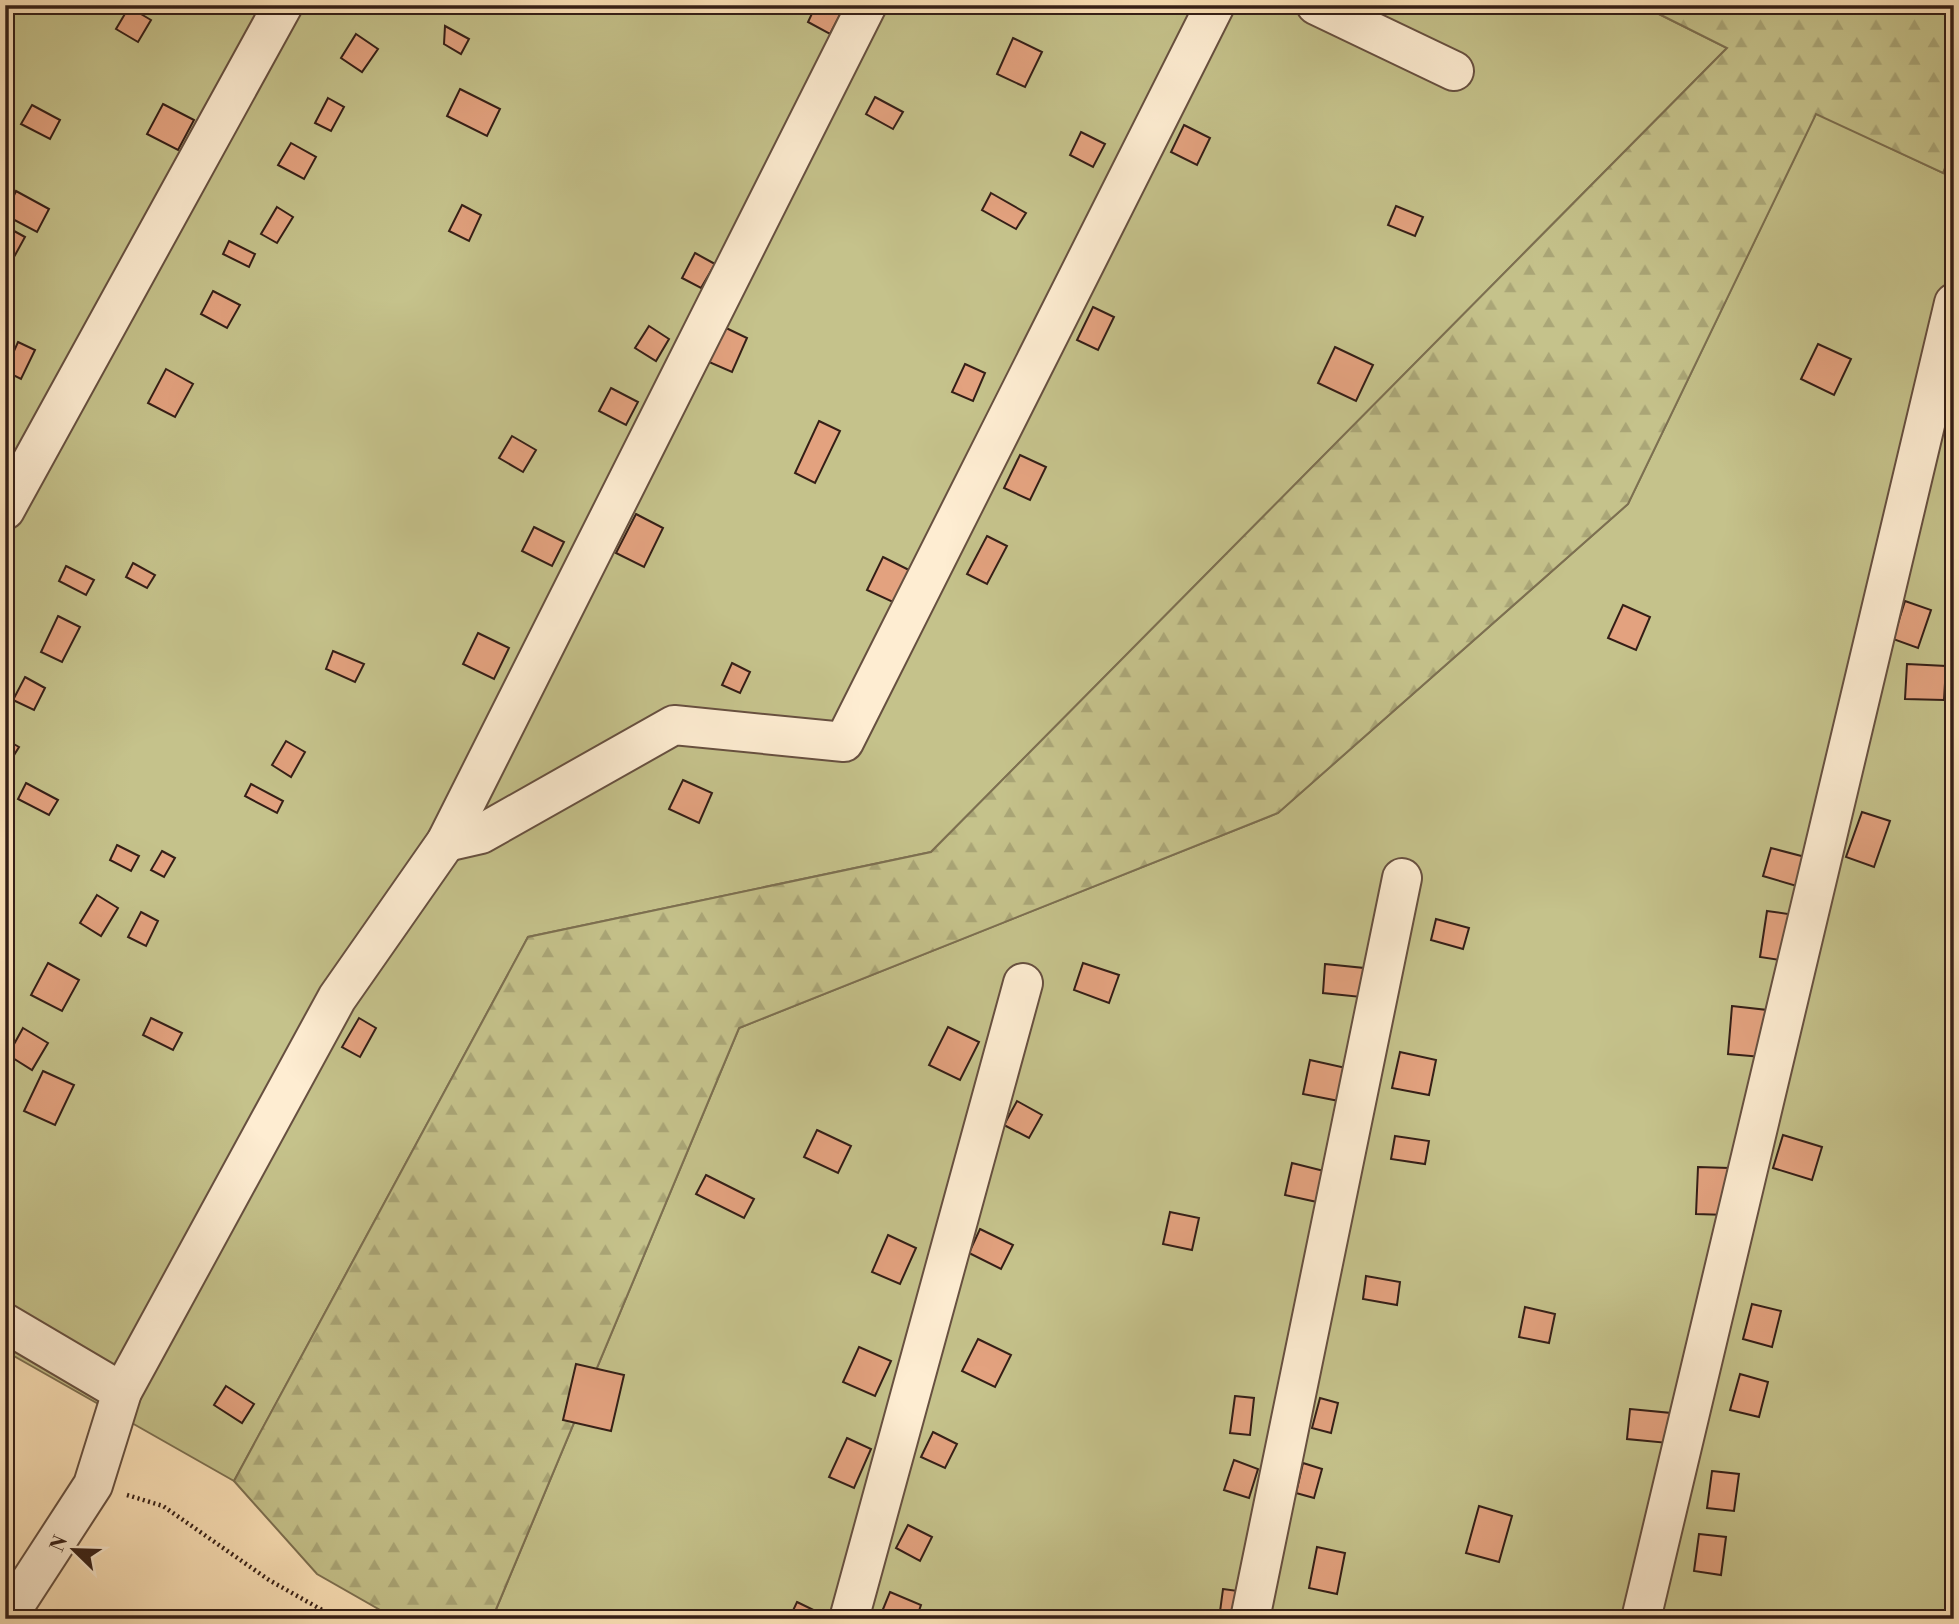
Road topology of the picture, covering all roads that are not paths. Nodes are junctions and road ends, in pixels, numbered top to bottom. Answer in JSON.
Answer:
{"nodes":[{"id":1,"x":283,"y":5,"type":"edge"},
{"id":2,"x":867,"y":5,"type":"edge"},
{"id":3,"x":1215,"y":5,"type":"edge"},
{"id":4,"x":1316,"y":5,"type":"edge"},
{"id":5,"x":1454,"y":71,"type":"dead end"},
{"id":6,"x":1954,"y":303,"type":"edge"},
{"id":7,"x":1946,"y":367,"type":"edge"},
{"id":8,"x":5,"y":510,"type":"edge"},
{"id":9,"x":446,"y":842,"type":"junction"},
{"id":10,"x":1402,"y":878,"type":"dead end"},
{"id":11,"x":1023,"y":983,"type":"dead end"},
{"id":12,"x":5,"y":1322,"type":"edge"},
{"id":13,"x":122,"y":1392,"type":"junction"},
{"id":14,"x":6,"y":1619,"type":"edge"},
{"id":15,"x":849,"y":1619,"type":"edge"},
{"id":16,"x":1250,"y":1619,"type":"edge"},
{"id":17,"x":1641,"y":1619,"type":"edge"}],
"edges":[{"from":1,"to":8,"type":"street"},
{"from":2,"to":9,"type":"street"},
{"from":3,"to":9,"type":"street"},
{"from":4,"to":5,"type":"street"},
{"from":6,"to":7,"type":"street"},
{"from":7,"to":17,"type":"street"},
{"from":9,"to":13,"type":"street"},
{"from":10,"to":16,"type":"street"},
{"from":11,"to":15,"type":"street"},
{"from":12,"to":13,"type":"street"},
{"from":13,"to":14,"type":"street"}]}
